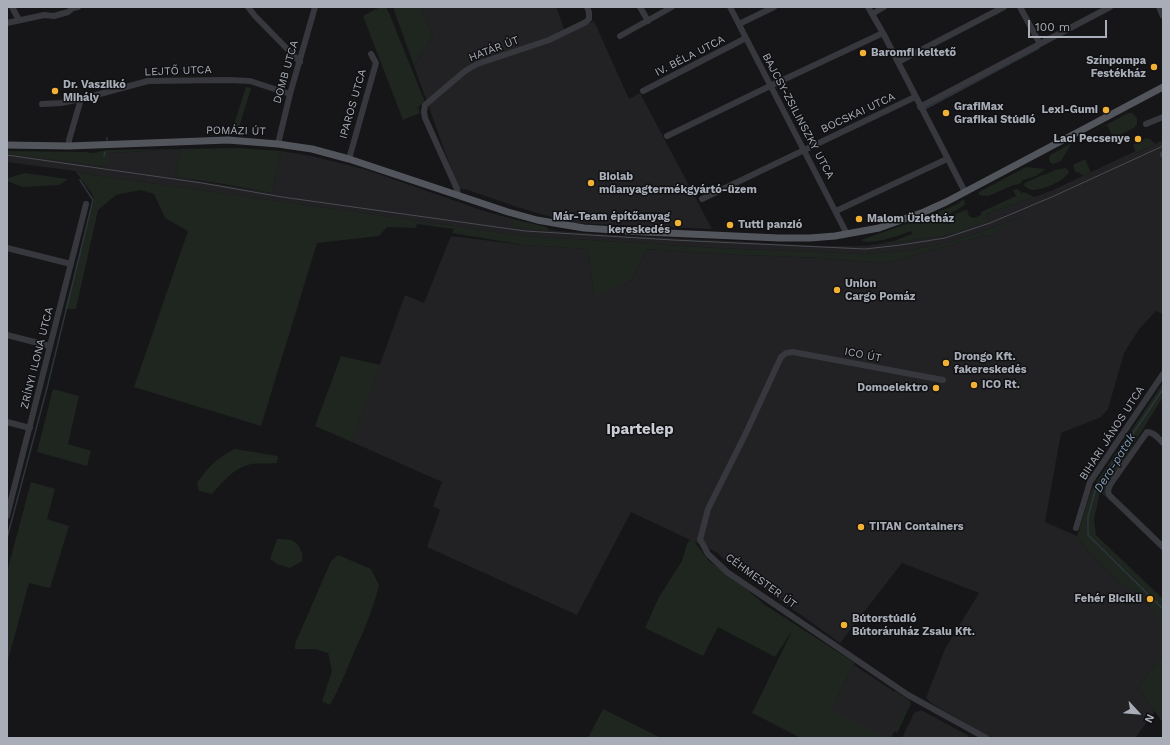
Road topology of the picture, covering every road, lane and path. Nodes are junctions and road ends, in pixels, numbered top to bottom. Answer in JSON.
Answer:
{"nodes":[{"id":1,"x":12,"y":7,"type":"edge"},
{"id":2,"x":248,"y":7,"type":"edge"},
{"id":3,"x":315,"y":7,"type":"edge"},
{"id":4,"x":587,"y":7,"type":"edge"},
{"id":5,"x":640,"y":7,"type":"edge"},
{"id":6,"x":672,"y":7,"type":"edge"},
{"id":7,"x":730,"y":7,"type":"edge"},
{"id":8,"x":774,"y":7,"type":"edge"},
{"id":9,"x":868,"y":7,"type":"edge"},
{"id":10,"x":884,"y":7,"type":"edge"},
{"id":11,"x":1004,"y":7,"type":"edge"},
{"id":12,"x":1020,"y":7,"type":"edge"},
{"id":13,"x":1110,"y":7,"type":"edge"},
{"id":14,"x":1159,"y":7,"type":"edge"},
{"id":15,"x":74,"y":8,"type":"edge"},
{"id":16,"x":872,"y":14,"type":"junction"},
{"id":17,"x":1163,"y":16,"type":"edge"},
{"id":18,"x":19,"y":20,"type":"junction"},
{"id":19,"x":648,"y":21,"type":"junction"},
{"id":20,"x":7,"y":23,"type":"edge"},
{"id":21,"x":739,"y":24,"type":"junction"},
{"id":22,"x":883,"y":33,"type":"junction"},
{"id":23,"x":620,"y":36,"type":"dead end"},
{"id":24,"x":746,"y":38,"type":"junction"},
{"id":25,"x":1040,"y":44,"type":"junction"},
{"id":26,"x":371,"y":54,"type":"dead end"},
{"id":27,"x":300,"y":62,"type":"junction"},
{"id":28,"x":898,"y":62,"type":"junction"},
{"id":29,"x":770,"y":86,"type":"junction"},
{"id":30,"x":1163,"y":87,"type":"edge"},
{"id":31,"x":643,"y":91,"type":"dead end"},
{"id":32,"x":290,"y":94,"type":"junction"},
{"id":33,"x":915,"y":97,"type":"junction"},
{"id":34,"x":81,"y":99,"type":"junction"},
{"id":35,"x":42,"y":104,"type":"dead end"},
{"id":36,"x":920,"y":107,"type":"junction"},
{"id":37,"x":1163,"y":117,"type":"edge"},
{"id":38,"x":1146,"y":124,"type":"dead end"},
{"id":39,"x":667,"y":136,"type":"dead end"},
{"id":40,"x":278,"y":144,"type":"junction"},
{"id":41,"x":7,"y":145,"type":"edge"},
{"id":42,"x":69,"y":146,"type":"junction"},
{"id":43,"x":804,"y":150,"type":"junction"},
{"id":44,"x":349,"y":159,"type":"junction"},
{"id":45,"x":947,"y":159,"type":"junction"},
{"id":46,"x":965,"y":192,"type":"junction"},
{"id":47,"x":458,"y":195,"type":"junction"},
{"id":48,"x":702,"y":199,"type":"dead end"},
{"id":49,"x":86,"y":204,"type":"dead end"},
{"id":50,"x":836,"y":211,"type":"junction"},
{"id":51,"x":848,"y":234,"type":"junction"},
{"id":52,"x":7,"y":248,"type":"edge"},
{"id":53,"x":71,"y":264,"type":"junction"},
{"id":54,"x":7,"y":335,"type":"edge"},
{"id":55,"x":50,"y":346,"type":"junction"},
{"id":56,"x":781,"y":357,"type":"joint"},
{"id":57,"x":1163,"y":374,"type":"edge"},
{"id":58,"x":943,"y":380,"type":"dead end"},
{"id":59,"x":7,"y":422,"type":"edge"},
{"id":60,"x":30,"y":428,"type":"junction"},
{"id":61,"x":1163,"y":443,"type":"edge"},
{"id":62,"x":8,"y":509,"type":"edge"},
{"id":63,"x":7,"y":516,"type":"edge"},
{"id":64,"x":1076,"y":528,"type":"dead end"},
{"id":65,"x":1163,"y":547,"type":"edge"},
{"id":66,"x":986,"y":738,"type":"edge"}],
"edges":[{"from":1,"to":18,"type":"street"},
{"from":2,"to":27,"type":"street"},
{"from":3,"to":27,"type":"street","name":"DOMB UTCA"},
{"from":4,"to":47,"type":"street","name":"HATÁR ÚT"},
{"from":5,"to":19,"type":"street"},
{"from":6,"to":19,"type":"street"},
{"from":7,"to":21,"type":"street","name":"BAJCSY-ZSILINSZKY UTCA"},
{"from":8,"to":21,"type":"street"},
{"from":9,"to":16,"type":"street"},
{"from":10,"to":16,"type":"street"},
{"from":11,"to":28,"type":"street"},
{"from":12,"to":25,"type":"street"},
{"from":13,"to":25,"type":"street"},
{"from":14,"to":17,"type":"street"},
{"from":15,"to":18,"type":"street"},
{"from":16,"to":22,"type":"street"},
{"from":18,"to":20,"type":"street"},
{"from":19,"to":23,"type":"street"},
{"from":21,"to":24,"type":"street","name":"BAJCSY-ZSILINSZKY UTCA"},
{"from":22,"to":28,"type":"street"},
{"from":22,"to":29,"type":"street"},
{"from":24,"to":29,"type":"street","name":"BAJCSY-ZSILINSZKY UTCA"},
{"from":24,"to":31,"type":"street","name":"IV. BÉLA UTCA"},
{"from":25,"to":36,"type":"street"},
{"from":26,"to":44,"type":"street","name":"IPAROS UTCA"},
{"from":27,"to":32,"type":"street","name":"DOMB UTCA"},
{"from":28,"to":33,"type":"street"},
{"from":29,"to":39,"type":"street"},
{"from":29,"to":43,"type":"street","name":"BAJCSY-ZSILINSZKY UTCA"},
{"from":30,"to":46,"type":"main road","name":"POMÁZI ÚT"},
{"from":32,"to":34,"type":"street","name":"LEJTŐ UTCA"},
{"from":32,"to":40,"type":"street","name":"DOMB UTCA"},
{"from":33,"to":36,"type":"street"},
{"from":33,"to":43,"type":"street","name":"BOCSKAI UTCA"},
{"from":34,"to":35,"type":"street","name":"LEJTŐ UTCA"},
{"from":34,"to":42,"type":"street"},
{"from":36,"to":45,"type":"street"},
{"from":37,"to":38,"type":"street"},
{"from":40,"to":42,"type":"main road","name":"POMÁZI ÚT"},
{"from":40,"to":44,"type":"main road","name":"POMÁZI ÚT"},
{"from":41,"to":42,"type":"main road","name":"POMÁZI ÚT"},
{"from":43,"to":48,"type":"street","name":"BOCSKAI UTCA"},
{"from":43,"to":50,"type":"street","name":"BAJCSY-ZSILINSZKY UTCA"},
{"from":44,"to":47,"type":"main road","name":"POMÁZI ÚT"},
{"from":45,"to":46,"type":"street"},
{"from":45,"to":50,"type":"street"},
{"from":46,"to":51,"type":"main road","name":"POMÁZI ÚT"},
{"from":47,"to":51,"type":"main road","name":"POMÁZI ÚT"},
{"from":49,"to":53,"type":"street","name":"ZRÍNYI ILONA UTCA"},
{"from":50,"to":51,"type":"street","name":"BAJCSY-ZSILINSZKY UTCA"},
{"from":52,"to":53,"type":"street"},
{"from":53,"to":55,"type":"street","name":"ZRÍNYI ILONA UTCA"},
{"from":54,"to":55,"type":"street"},
{"from":55,"to":60,"type":"street","name":"ZRÍNYI ILONA UTCA"},
{"from":56,"to":58,"type":"street","name":"ICO ÚT"},
{"from":56,"to":66,"type":"street","name":"CÉHMESTER ÚT"},
{"from":57,"to":64,"type":"street","name":"BIHARI JÁNOS UTCA"},
{"from":59,"to":60,"type":"street"},
{"from":60,"to":62,"type":"street","name":"ZRÍNYI ILONA UTCA"},
{"from":61,"to":65,"type":"street"},
{"from":62,"to":63,"type":"street","name":"ZRÍNYI ILONA UTCA"}]}
